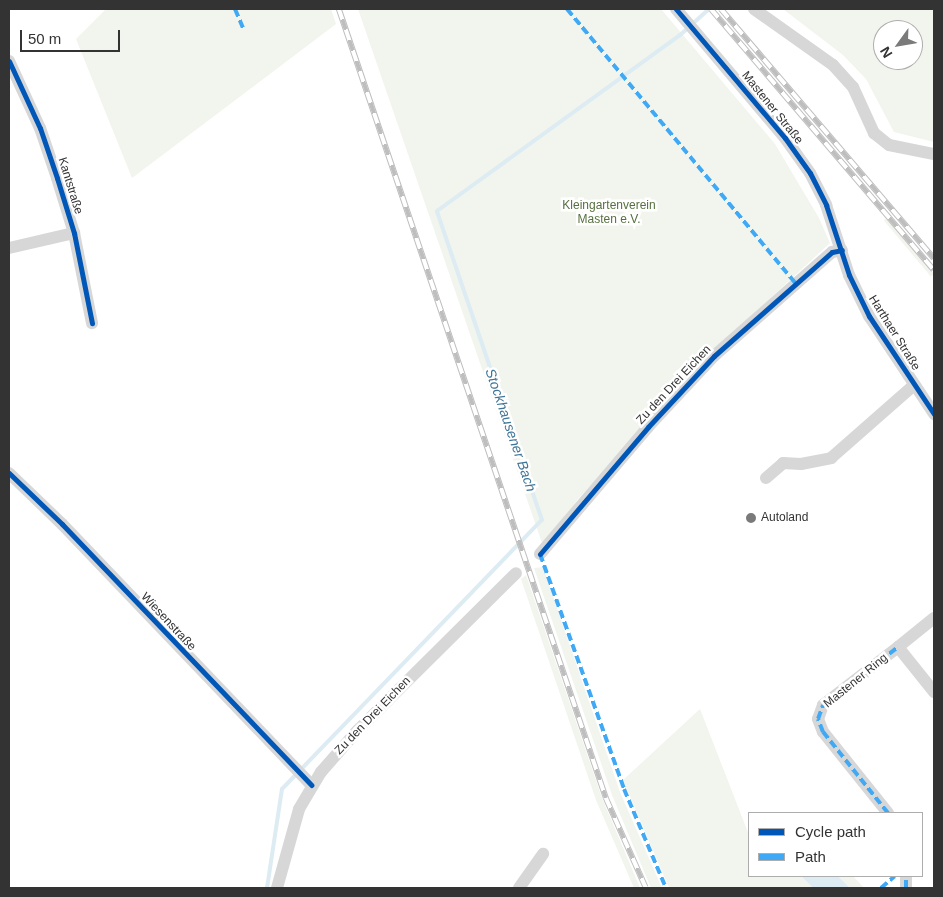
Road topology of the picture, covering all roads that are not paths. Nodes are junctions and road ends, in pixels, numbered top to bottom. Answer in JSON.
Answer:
{"nodes":[{"id":1,"x":754,"y":9,"type":"edge"},
{"id":2,"x":680,"y":13,"type":"edge"},
{"id":3,"x":9,"y":61,"type":"edge"},
{"id":4,"x":934,"y":154,"type":"edge"},
{"id":5,"x":835,"y":230,"type":"joint"},
{"id":6,"x":74,"y":233,"type":"junction"},
{"id":7,"x":9,"y":248,"type":"edge"},
{"id":8,"x":842,"y":250,"type":"junction"},
{"id":9,"x":92,"y":323,"type":"dead end"},
{"id":10,"x":914,"y":385,"type":"junction"},
{"id":11,"x":934,"y":414,"type":"edge"},
{"id":12,"x":9,"y":473,"type":"edge"},
{"id":13,"x":766,"y":478,"type":"dead end"},
{"id":14,"x":540,"y":554,"type":"dead end"},
{"id":15,"x":516,"y":573,"type":"dead end"},
{"id":16,"x":934,"y":618,"type":"edge"},
{"id":17,"x":898,"y":647,"type":"junction"},
{"id":18,"x":934,"y":692,"type":"edge"},
{"id":19,"x":303,"y":777,"type":"junction"},
{"id":20,"x":887,"y":812,"type":"edge"},
{"id":21,"x":543,"y":854,"type":"dead end"},
{"id":22,"x":277,"y":888,"type":"edge"},
{"id":23,"x":519,"y":888,"type":"edge"}],
"edges":[{"from":1,"to":4,"type":"street"},
{"from":2,"to":5,"type":"street","name":"Mastener Straße"},
{"from":3,"to":6,"type":"street","name":"Kantstraße"},
{"from":5,"to":8,"type":"street","name":"Harthaer Straße"},
{"from":6,"to":7,"type":"street"},
{"from":6,"to":9,"type":"street","name":"Kantstraße"},
{"from":8,"to":10,"type":"street","name":"Harthaer Straße"},
{"from":8,"to":14,"type":"street","name":"Zu den Drei Eichen"},
{"from":10,"to":11,"type":"street","name":"Harthaer Straße"},
{"from":10,"to":13,"type":"street"},
{"from":12,"to":19,"type":"street","name":"Wiesenstraße"},
{"from":15,"to":19,"type":"street","name":"Zu den Drei Eichen"},
{"from":16,"to":17,"type":"street","name":"Mastener Ring"},
{"from":17,"to":18,"type":"street","name":"Mastener Ring"},
{"from":17,"to":20,"type":"street","name":"Mastener Ring"},
{"from":19,"to":22,"type":"street","name":"Zu den Drei Eichen"},
{"from":21,"to":23,"type":"street"}]}
